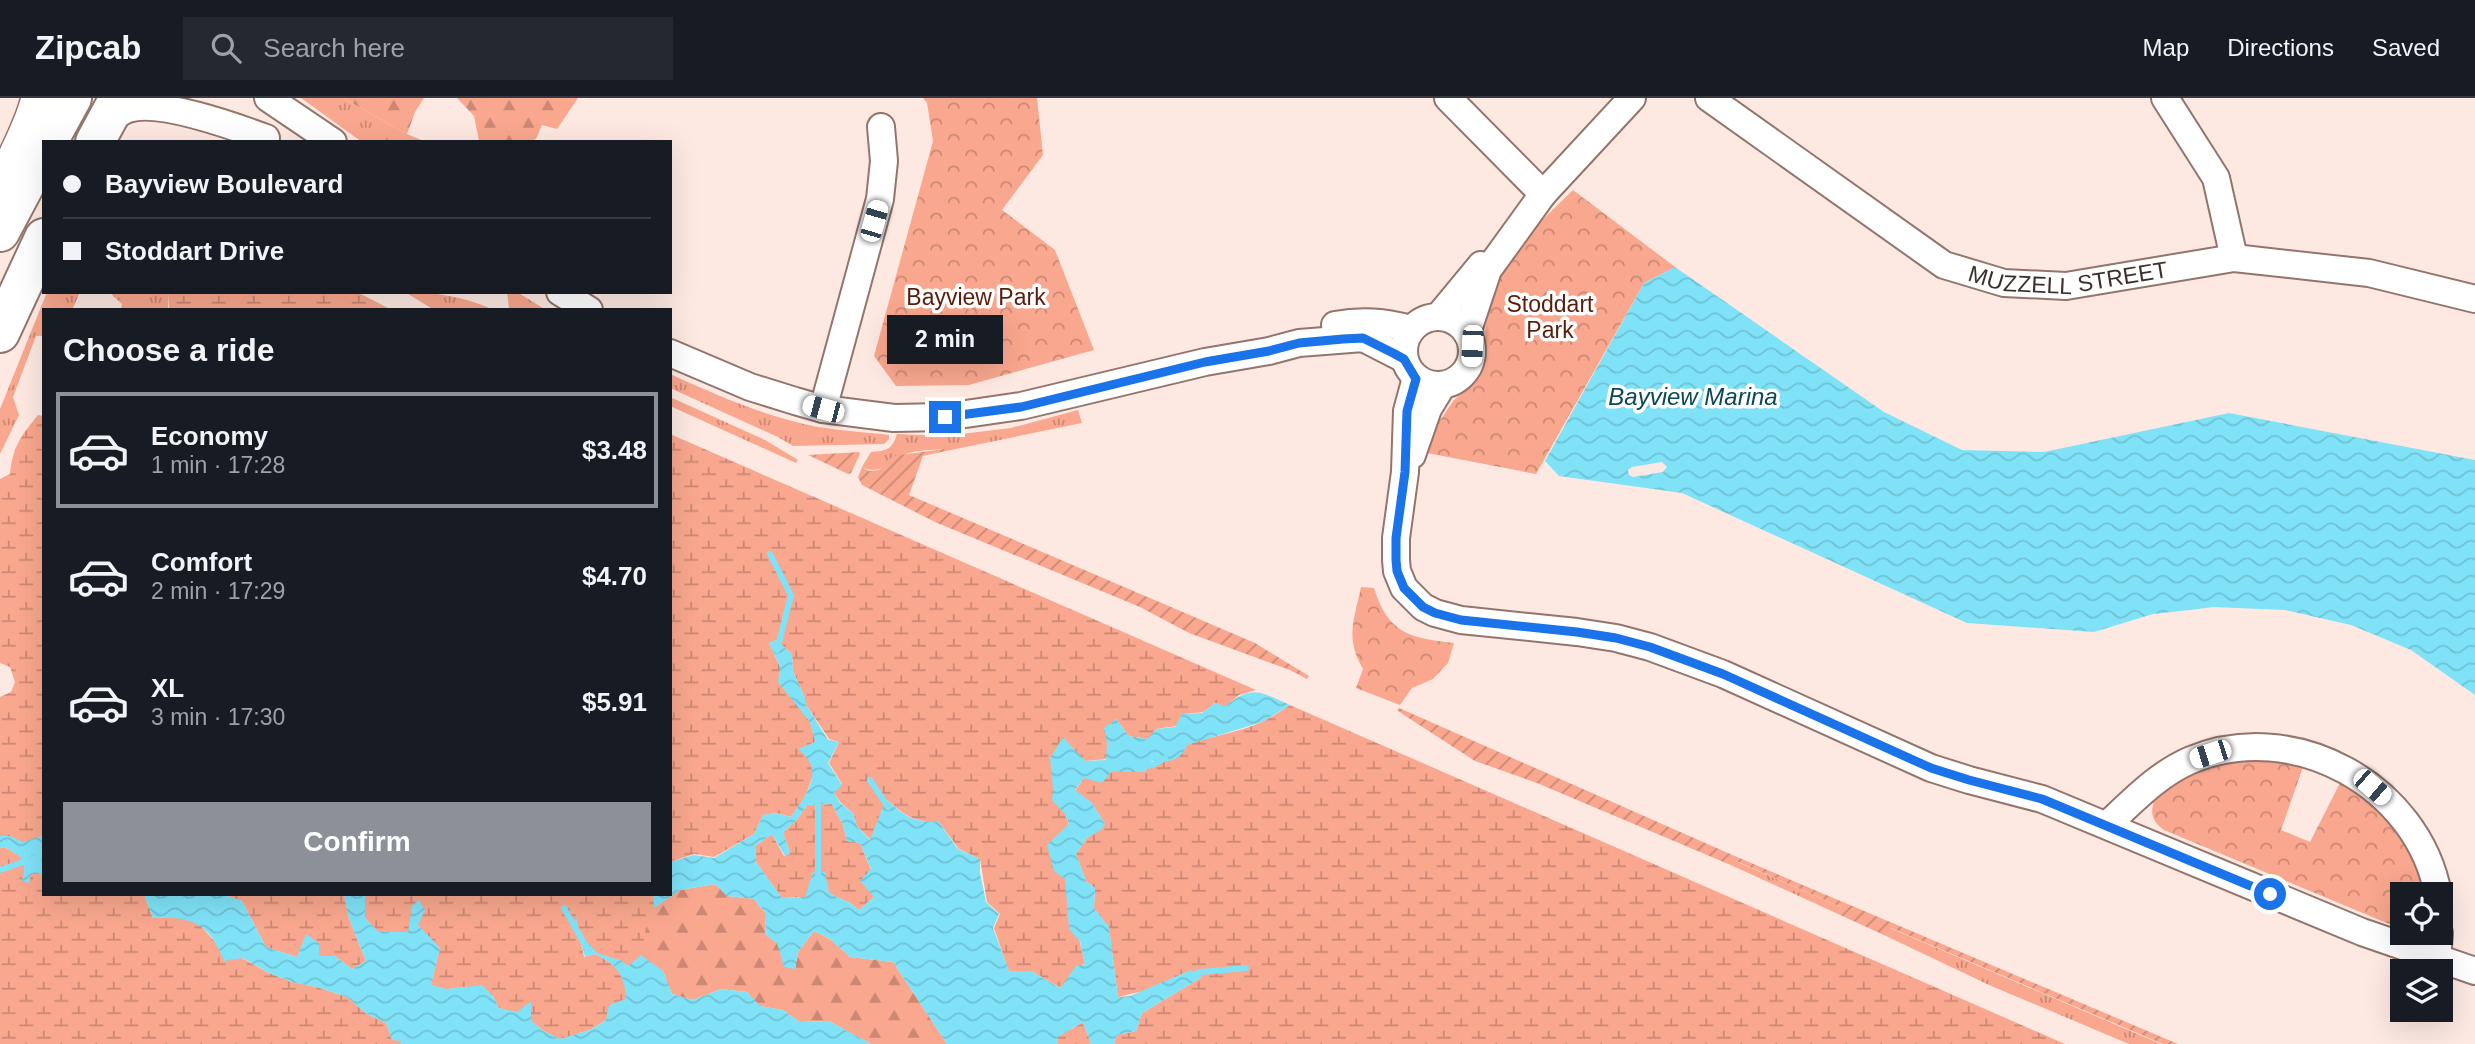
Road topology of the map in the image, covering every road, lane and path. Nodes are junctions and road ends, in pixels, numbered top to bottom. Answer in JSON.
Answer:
{"nodes":[{"id":1,"x":40,"y":98,"type":"edge"},
{"id":2,"x":72,"y":98,"type":"edge"},
{"id":3,"x":119,"y":98,"type":"edge"},
{"id":4,"x":200,"y":98,"type":"edge"},
{"id":5,"x":268,"y":98,"type":"edge"},
{"id":6,"x":1448,"y":98,"type":"edge"},
{"id":7,"x":1632,"y":98,"type":"edge"},
{"id":8,"x":1709,"y":98,"type":"edge"},
{"id":9,"x":2165,"y":98,"type":"edge"},
{"id":10,"x":881,"y":127,"type":"dead end"},
{"id":11,"x":49,"y":140,"type":"edge"},
{"id":12,"x":96,"y":140,"type":"edge"},
{"id":13,"x":97,"y":140,"type":"edge"},
{"id":14,"x":270,"y":140,"type":"edge"},
{"id":15,"x":330,"y":140,"type":"edge"},
{"id":16,"x":42,"y":153,"type":"edge"},
{"id":17,"x":1543,"y":194,"type":"junction"},
{"id":18,"x":0,"y":204,"type":"edge"},
{"id":19,"x":0,"y":232,"type":"edge"},
{"id":20,"x":42,"y":242,"type":"edge"},
{"id":21,"x":1509,"y":242,"type":"junction"},
{"id":22,"x":2234,"y":258,"type":"junction"},
{"id":23,"x":563,"y":294,"type":"edge"},
{"id":24,"x":2475,"y":299,"type":"edge"},
{"id":25,"x":586,"y":308,"type":"edge"},
{"id":26,"x":1438,"y":317,"type":"junction"},
{"id":27,"x":1411,"y":330,"type":"junction"},
{"id":28,"x":0,"y":333,"type":"edge"},
{"id":29,"x":1467,"y":333,"type":"junction"},
{"id":30,"x":1269,"y":351,"type":"junction"},
{"id":31,"x":672,"y":354,"type":"edge"},
{"id":32,"x":1421,"y":375,"type":"junction"},
{"id":33,"x":823,"y":409,"type":"junction"},
{"id":34,"x":2107,"y":825,"type":"junction"},
{"id":35,"x":2435,"y":882,"type":"edge"},
{"id":36,"x":2438,"y":945,"type":"edge"},
{"id":37,"x":2437,"y":959,"type":"joint"},
{"id":38,"x":2453,"y":964,"type":"edge"},
{"id":39,"x":2475,"y":971,"type":"edge"}],
"edges":[{"from":1,"to":18,"type":"main road"},
{"from":2,"to":11,"type":"main road"},
{"from":3,"to":12,"type":"main road"},
{"from":4,"to":14,"type":"street"},
{"from":5,"to":15,"type":"street"},
{"from":6,"to":17,"type":"street"},
{"from":7,"to":17,"type":"street"},
{"from":8,"to":22,"type":"street","name":"MUZZELL STREET"},
{"from":9,"to":22,"type":"street"},
{"from":10,"to":33,"type":"street"},
{"from":13,"to":14,"type":"street"},
{"from":16,"to":19,"type":"main road"},
{"from":17,"to":21,"type":"street"},
{"from":20,"to":28,"type":"main road"},
{"from":21,"to":26,"type":"street"},
{"from":21,"to":29,"type":"street"},
{"from":22,"to":24,"type":"street","name":"MUZZELL STREET"},
{"from":23,"to":25,"type":"street"},
{"from":26,"to":27,"type":"street"},
{"from":26,"to":29,"type":"street"},
{"from":27,"to":30,"type":"street"},
{"from":27,"to":32,"type":"street"},
{"from":29,"to":32,"type":"street"},
{"from":30,"to":32,"type":"street"},
{"from":30,"to":33,"type":"street"},
{"from":31,"to":33,"type":"street"},
{"from":32,"to":34,"type":"street"},
{"from":34,"to":35,"type":"street"},
{"from":34,"to":37,"type":"street"},
{"from":36,"to":37,"type":"street"},
{"from":38,"to":39,"type":"street"}]}
